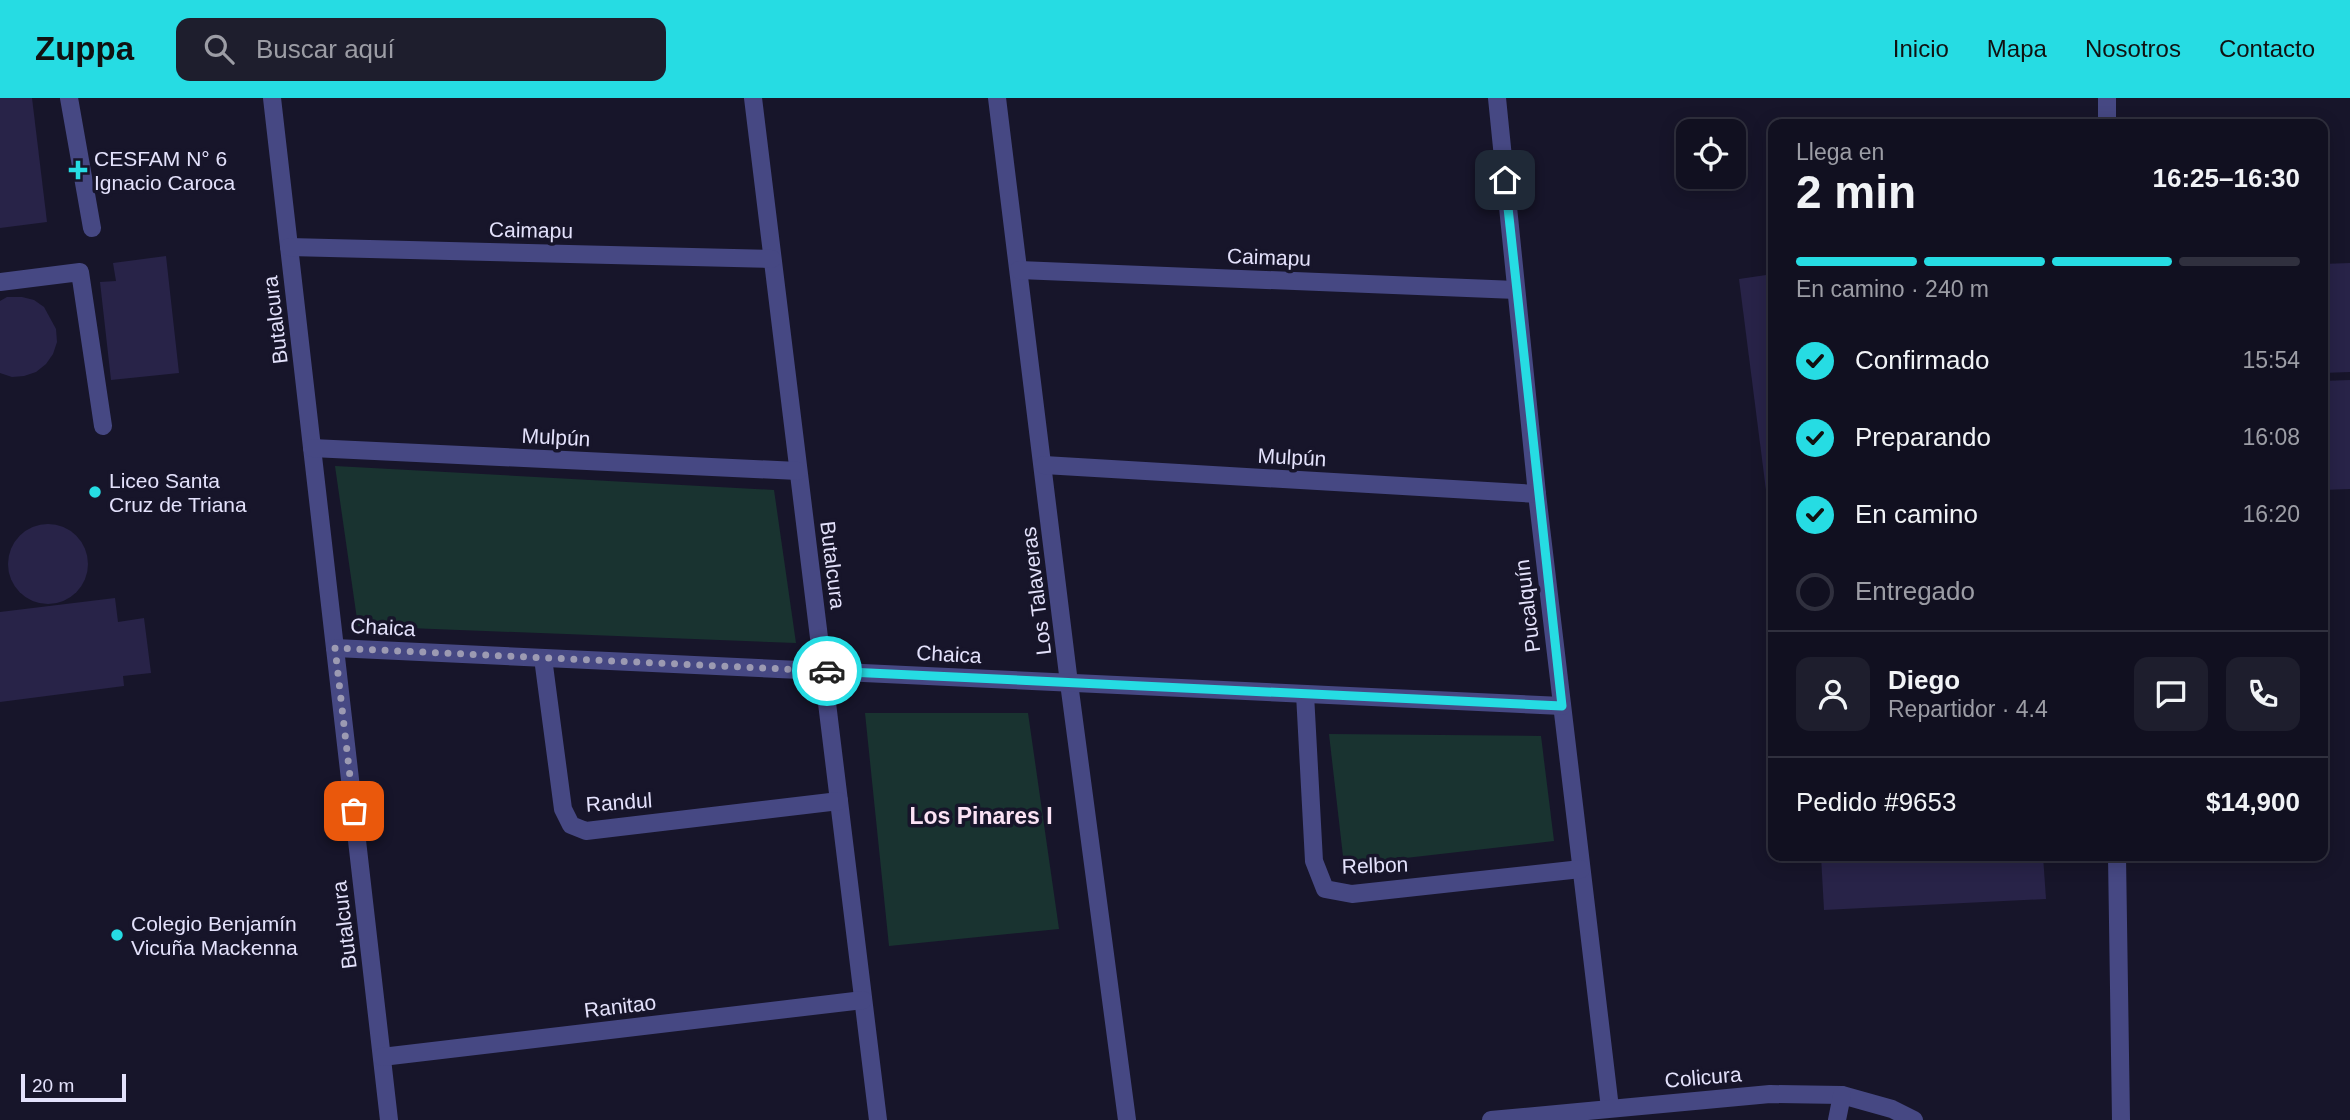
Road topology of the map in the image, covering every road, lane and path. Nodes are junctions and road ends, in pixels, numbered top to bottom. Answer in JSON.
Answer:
{"nodes":[{"id":1,"x":69,"y":98,"type":"edge"},
{"id":2,"x":272,"y":98,"type":"edge"},
{"id":3,"x":753,"y":98,"type":"edge"},
{"id":4,"x":998,"y":98,"type":"edge"},
{"id":5,"x":1496,"y":98,"type":"edge"},
{"id":6,"x":2107,"y":98,"type":"edge"},
{"id":7,"x":2107,"y":119,"type":"edge"},
{"id":8,"x":92,"y":228,"type":"dead end"},
{"id":9,"x":289,"y":247,"type":"junction"},
{"id":10,"x":772,"y":259,"type":"junction"},
{"id":11,"x":1019,"y":270,"type":"junction"},
{"id":12,"x":0,"y":282,"type":"edge"},
{"id":13,"x":1516,"y":289,"type":"junction"},
{"id":14,"x":103,"y":426,"type":"dead end"},
{"id":15,"x":312,"y":448,"type":"junction"},
{"id":16,"x":1044,"y":465,"type":"junction"},
{"id":17,"x":798,"y":471,"type":"junction"},
{"id":18,"x":1537,"y":494,"type":"junction"},
{"id":19,"x":335,"y":648,"type":"junction"},
{"id":20,"x":543,"y":658,"type":"junction"},
{"id":21,"x":823,"y":671,"type":"junction"},
{"id":22,"x":1069,"y":683,"type":"junction"},
{"id":23,"x":1305,"y":694,"type":"junction"},
{"id":24,"x":1562,"y":706,"type":"junction"},
{"id":25,"x":839,"y":800,"type":"junction"},
{"id":26,"x":2117,"y":861,"type":"edge"},
{"id":27,"x":1581,"y":869,"type":"junction"},
{"id":28,"x":863,"y":1000,"type":"junction"},
{"id":29,"x":382,"y":1057,"type":"junction"},
{"id":30,"x":1842,"y":1095,"type":"junction"},
{"id":31,"x":1610,"y":1108,"type":"junction"},
{"id":32,"x":389,"y":1120,"type":"edge"},
{"id":33,"x":878,"y":1120,"type":"edge"},
{"id":34,"x":1127,"y":1120,"type":"edge"},
{"id":35,"x":1491,"y":1120,"type":"edge"},
{"id":36,"x":1837,"y":1120,"type":"edge"},
{"id":37,"x":1914,"y":1120,"type":"edge"},
{"id":38,"x":2121,"y":1120,"type":"edge"}],
"edges":[{"from":1,"to":8,"type":"street"},
{"from":2,"to":9,"type":"street","name":"Butalcura"},
{"from":3,"to":10,"type":"street","name":"Butalcura"},
{"from":4,"to":11,"type":"street","name":"Los Talaveras"},
{"from":5,"to":13,"type":"street","name":"Pucalquín"},
{"from":6,"to":7,"type":"street"},
{"from":9,"to":10,"type":"street","name":"Caimapu"},
{"from":9,"to":15,"type":"street","name":"Butalcura"},
{"from":10,"to":17,"type":"street","name":"Butalcura"},
{"from":11,"to":13,"type":"street","name":"Caimapu"},
{"from":11,"to":16,"type":"street","name":"Los Talaveras"},
{"from":12,"to":14,"type":"street"},
{"from":13,"to":18,"type":"street","name":"Pucalquín"},
{"from":15,"to":17,"type":"street","name":"Mulpún"},
{"from":15,"to":19,"type":"street","name":"Butalcura"},
{"from":16,"to":18,"type":"street","name":"Mulpún"},
{"from":16,"to":22,"type":"street","name":"Los Talaveras"},
{"from":17,"to":21,"type":"street","name":"Butalcura"},
{"from":18,"to":24,"type":"street","name":"Pucalquín"},
{"from":19,"to":20,"type":"street","name":"Chaica"},
{"from":19,"to":29,"type":"street","name":"Butalcura"},
{"from":20,"to":21,"type":"street","name":"Chaica"},
{"from":20,"to":25,"type":"street","name":"Randul"},
{"from":21,"to":22,"type":"street","name":"Chaica"},
{"from":21,"to":25,"type":"street","name":"Butalcura"},
{"from":22,"to":23,"type":"street","name":"Chaica"},
{"from":22,"to":34,"type":"street","name":"Los Talaveras"},
{"from":23,"to":24,"type":"street","name":"Chaica"},
{"from":23,"to":27,"type":"street","name":"Relbon"},
{"from":24,"to":27,"type":"street","name":"Pucalquín"},
{"from":25,"to":28,"type":"street","name":"Butalcura"},
{"from":26,"to":38,"type":"street"},
{"from":27,"to":31,"type":"street","name":"Pucalquín"},
{"from":28,"to":29,"type":"street","name":"Ranitao"},
{"from":28,"to":33,"type":"street","name":"Butalcura"},
{"from":29,"to":32,"type":"street","name":"Butalcura"},
{"from":30,"to":31,"type":"street","name":"Colicura"},
{"from":30,"to":36,"type":"street"},
{"from":30,"to":37,"type":"street","name":"Colicura"},
{"from":31,"to":35,"type":"street","name":"Colicura"}]}
